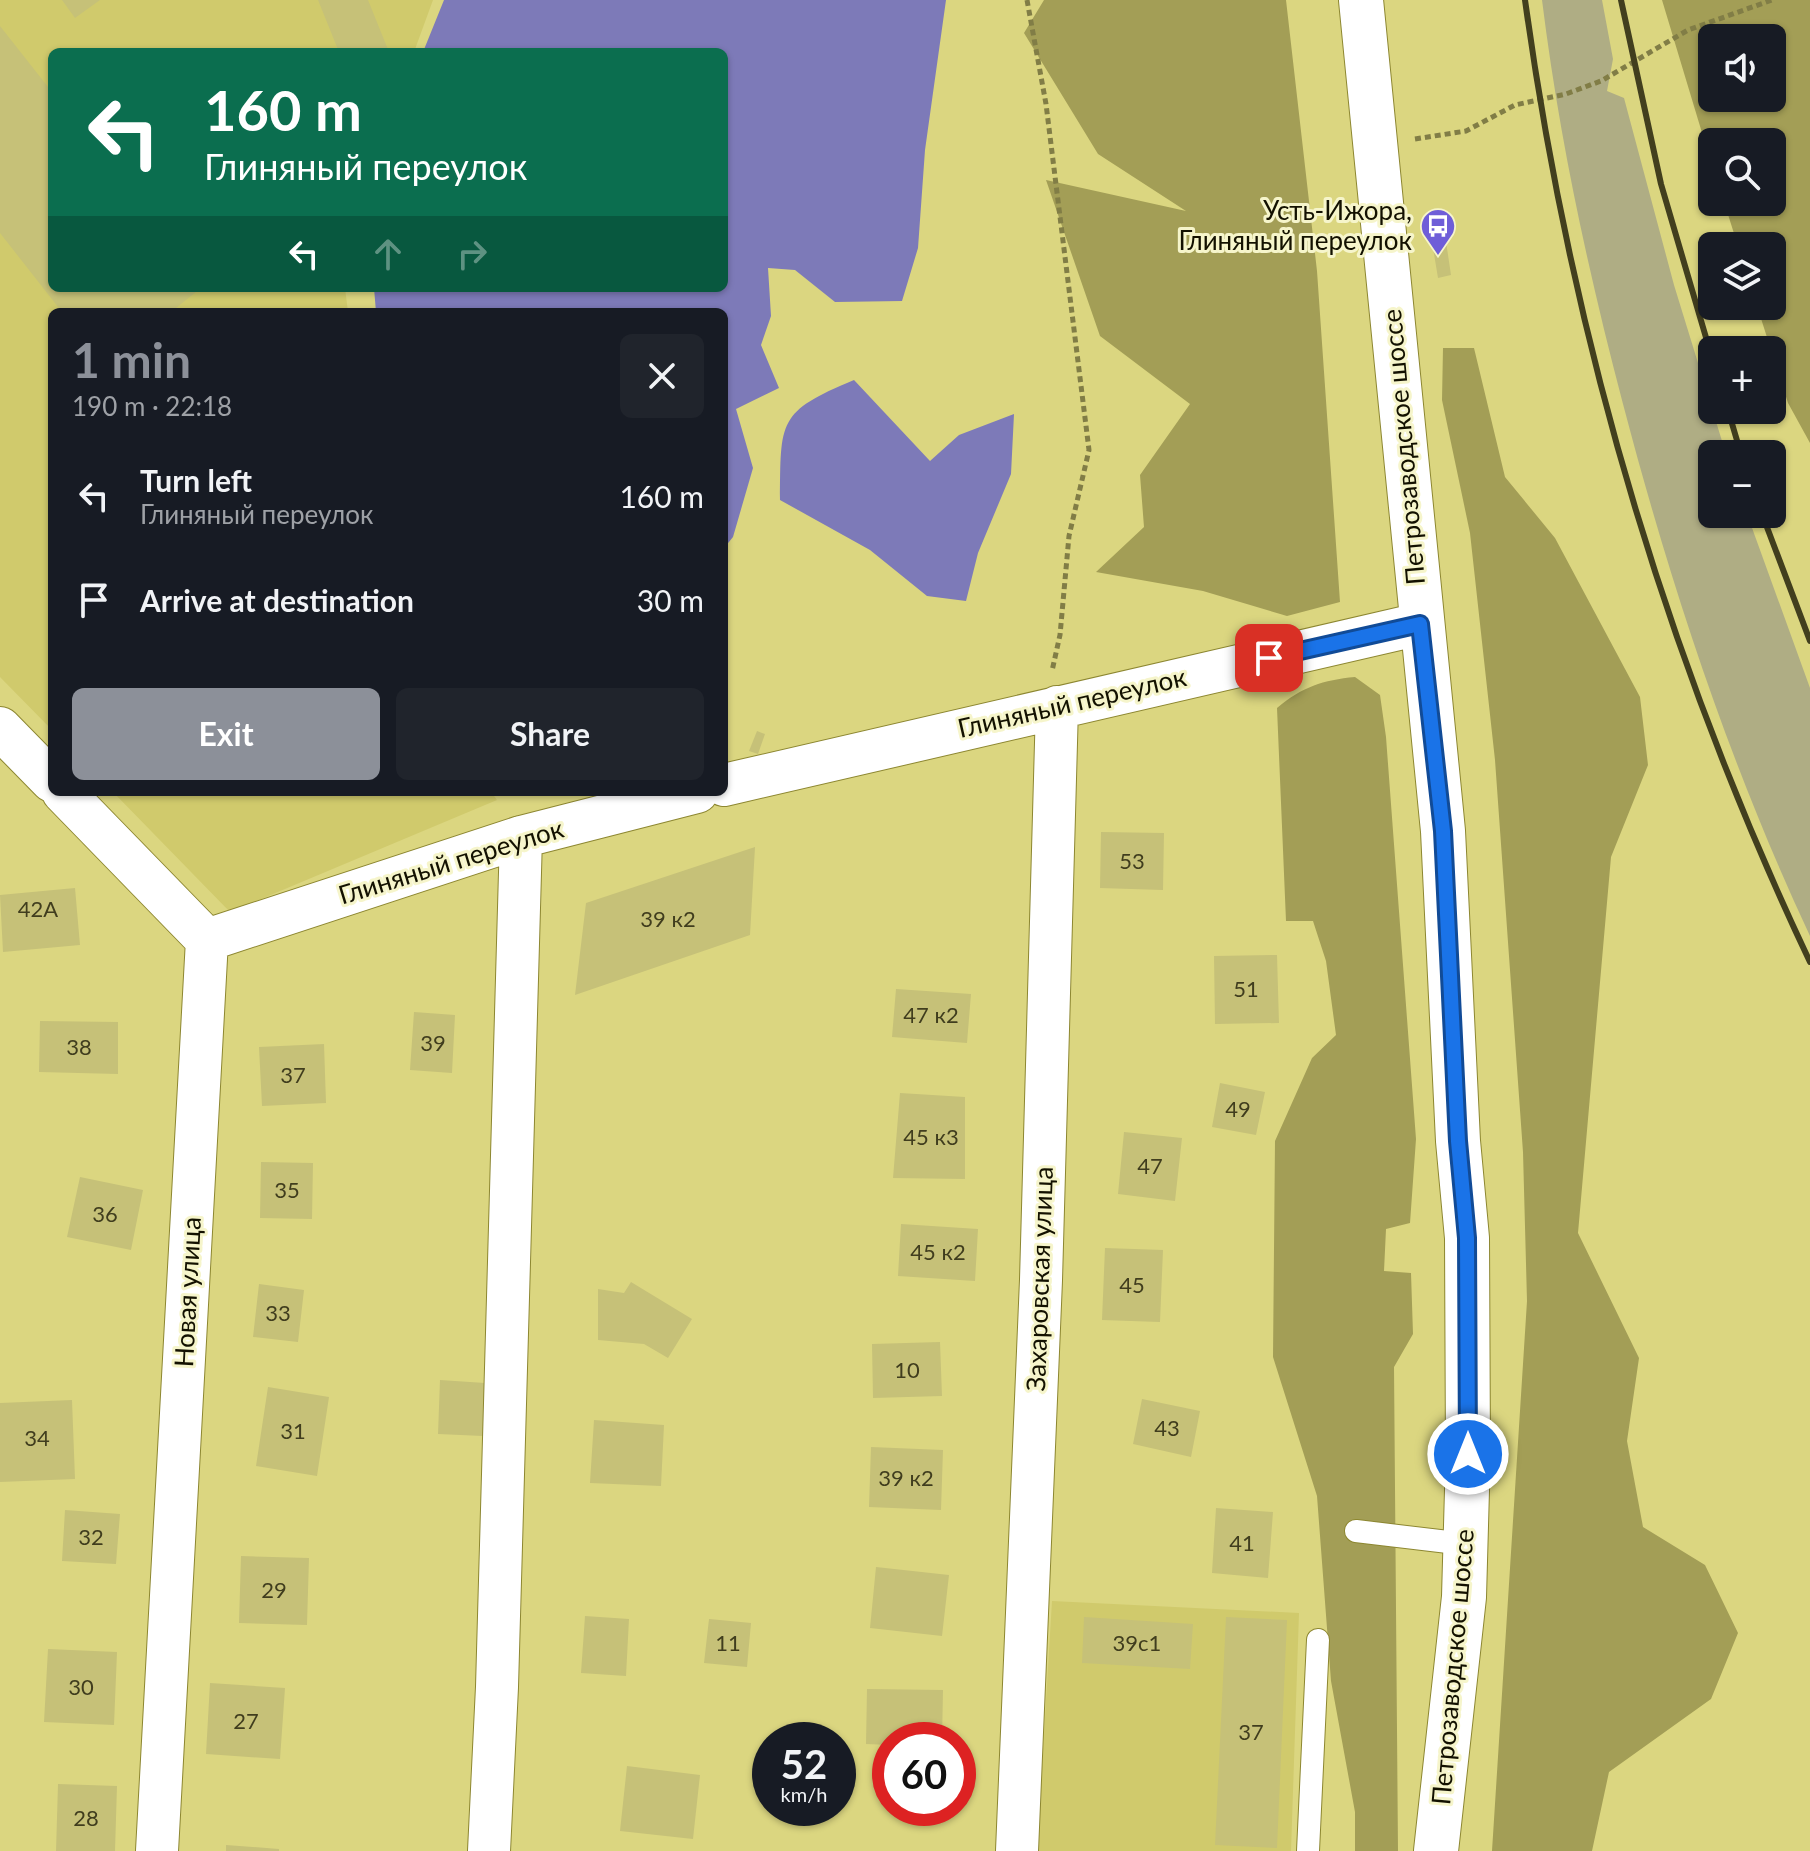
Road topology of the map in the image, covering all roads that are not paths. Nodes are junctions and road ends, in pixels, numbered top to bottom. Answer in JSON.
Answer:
{"nodes":[{"id":1,"x":1361,"y":0,"type":"edge"},
{"id":2,"x":1420,"y":624,"type":"junction"},
{"id":3,"x":1042,"y":710,"type":"junction"},
{"id":4,"x":0,"y":728,"type":"edge"},
{"id":5,"x":48,"y":777,"type":"edge"},
{"id":6,"x":728,"y":784,"type":"edge"},
{"id":7,"x":67,"y":796,"type":"edge"},
{"id":8,"x":681,"y":796,"type":"edge"},
{"id":9,"x":521,"y":837,"type":"junction"},
{"id":10,"x":207,"y":940,"type":"junction"},
{"id":11,"x":1356,"y":1531,"type":"dead end"},
{"id":12,"x":1465,"y":1544,"type":"junction"},
{"id":13,"x":1318,"y":1640,"type":"dead end"},
{"id":14,"x":157,"y":1851,"type":"edge"},
{"id":15,"x":489,"y":1851,"type":"edge"},
{"id":16,"x":1017,"y":1851,"type":"edge"},
{"id":17,"x":1308,"y":1851,"type":"edge"},
{"id":18,"x":1436,"y":1851,"type":"edge"}],
"edges":[{"from":1,"to":2,"type":"main road","name":"Петрозаводское шоссе"},
{"from":2,"to":3,"type":"street","name":"Глиняный переулок"},
{"from":2,"to":12,"type":"main road","name":"Петрозаводское шоссе"},
{"from":3,"to":6,"type":"street","name":"Глиняный переулок"},
{"from":3,"to":16,"type":"street","name":"Захаровская улица"},
{"from":4,"to":5,"type":"street"},
{"from":7,"to":10,"type":"street"},
{"from":8,"to":9,"type":"street","name":"Глиняный переулок"},
{"from":9,"to":10,"type":"street","name":"Глиняный переулок"},
{"from":9,"to":15,"type":"street"},
{"from":10,"to":14,"type":"street","name":"Новая улица"},
{"from":11,"to":12,"type":"lane"},
{"from":12,"to":18,"type":"main road","name":"Петрозаводское шоссе"},
{"from":13,"to":17,"type":"lane"}]}
